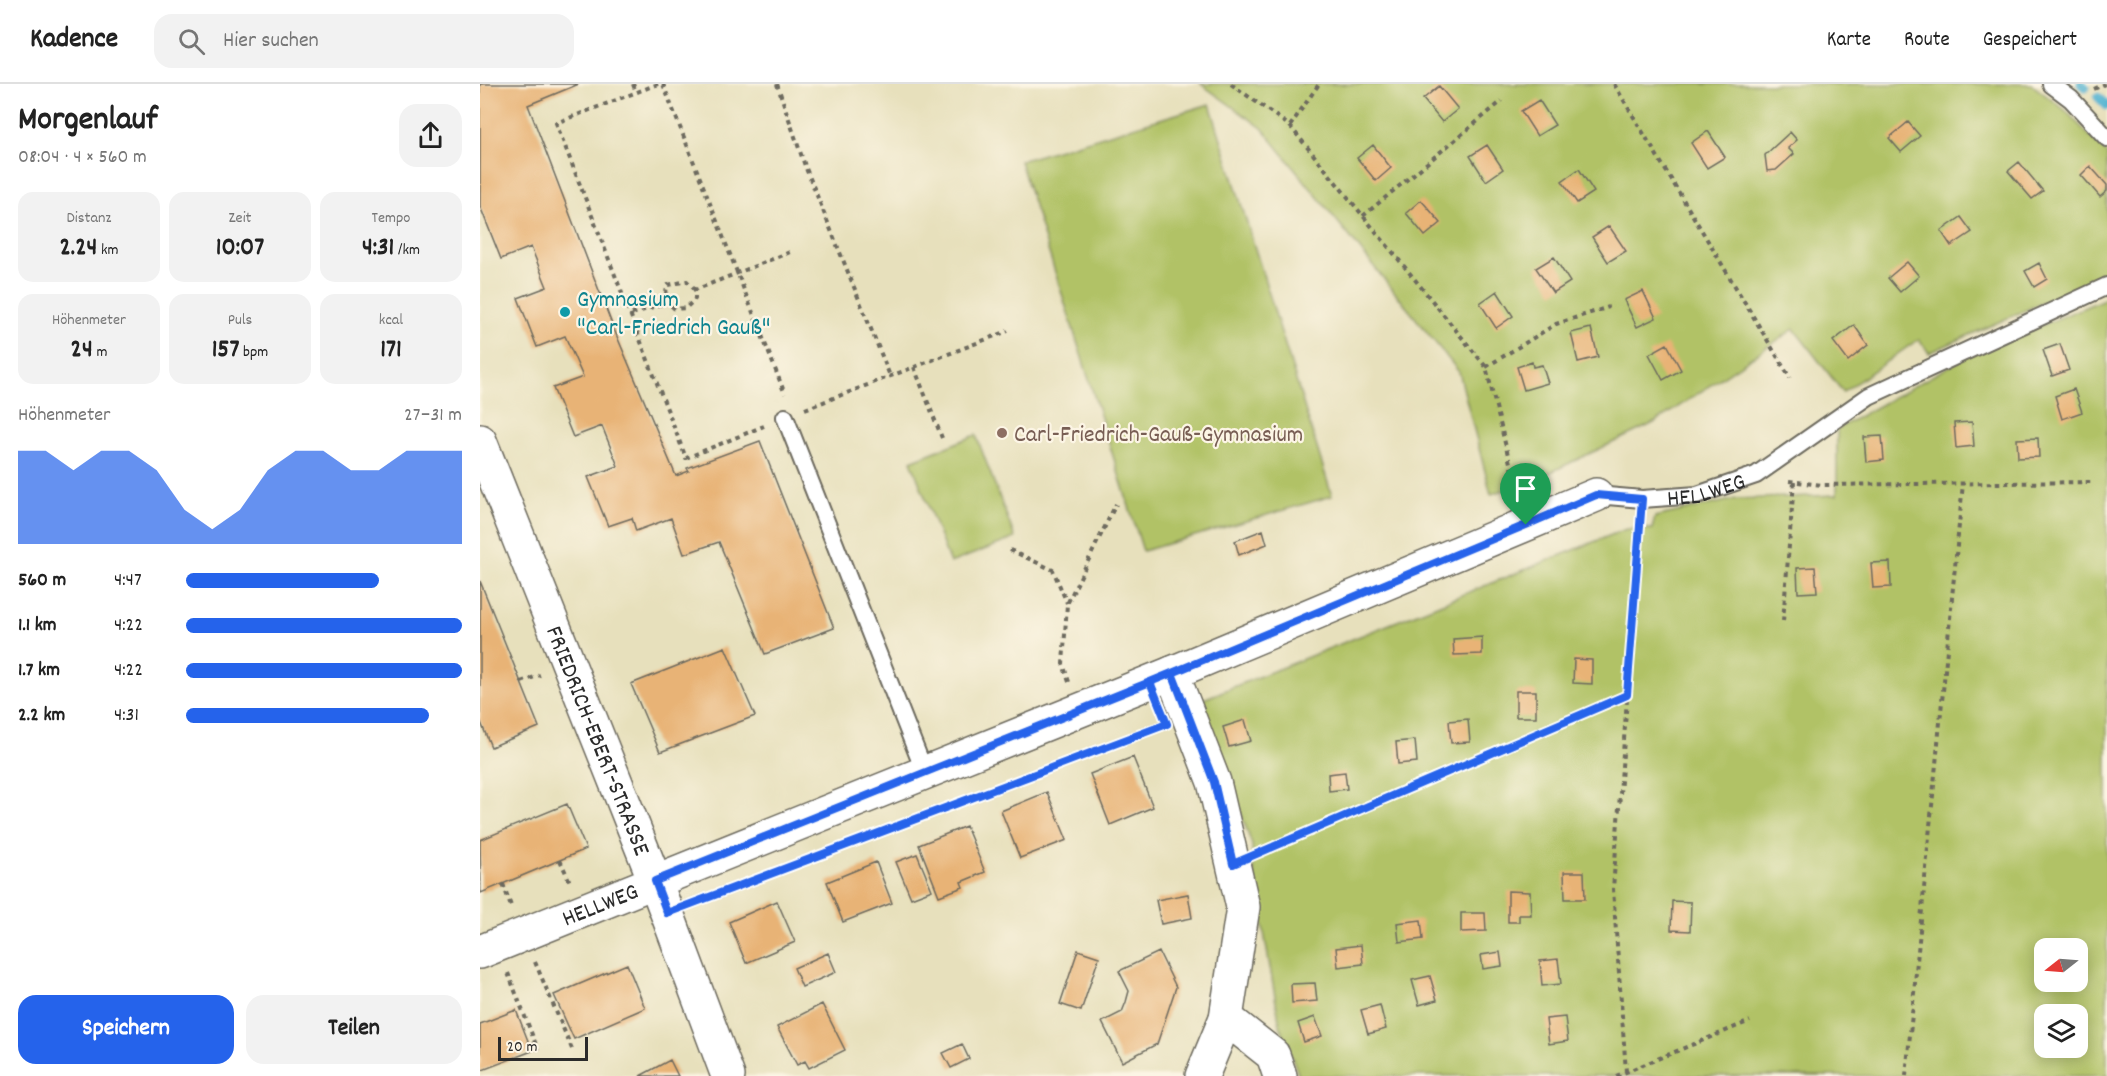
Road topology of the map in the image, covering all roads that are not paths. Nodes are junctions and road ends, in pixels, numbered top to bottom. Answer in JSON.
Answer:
{"nodes":[{"id":1,"x":2051,"y":84,"type":"edge"},
{"id":2,"x":2107,"y":138,"type":"edge"},
{"id":3,"x":2107,"y":286,"type":"edge"},
{"id":4,"x":789,"y":415,"type":"road end"},
{"id":5,"x":480,"y":441,"type":"edge"},
{"id":6,"x":489,"y":491,"type":"edge"},
{"id":7,"x":1596,"y":495,"type":"joint"},
{"id":8,"x":1161,"y":678,"type":"junction"},
{"id":9,"x":925,"y":773,"type":"junction"},
{"id":10,"x":655,"y":881,"type":"junction"},
{"id":11,"x":500,"y":944,"type":"edge"},
{"id":12,"x":1226,"y":1018,"type":"junction"},
{"id":13,"x":728,"y":1076,"type":"edge"},
{"id":14,"x":1202,"y":1076,"type":"edge"},
{"id":15,"x":1281,"y":1076,"type":"edge"}],
"edges":[{"from":1,"to":2,"type":"lane"},
{"from":3,"to":7,"type":"lane","name":"HELLWEG"},
{"from":4,"to":9,"type":"lane"},
{"from":5,"to":6,"type":"street","name":"FRIEDRICH-EBERT-STRASSE"},
{"from":6,"to":10,"type":"street","name":"FRIEDRICH-EBERT-STRASSE"},
{"from":7,"to":8,"type":"street","name":"HELLWEG"},
{"from":8,"to":9,"type":"street","name":"HELLWEG"},
{"from":8,"to":12,"type":"street"},
{"from":9,"to":10,"type":"street","name":"HELLWEG"},
{"from":10,"to":11,"type":"street","name":"HELLWEG"},
{"from":10,"to":13,"type":"street","name":"FRIEDRICH-EBERT-STRASSE"},
{"from":12,"to":14,"type":"street"},
{"from":12,"to":15,"type":"street"}]}
